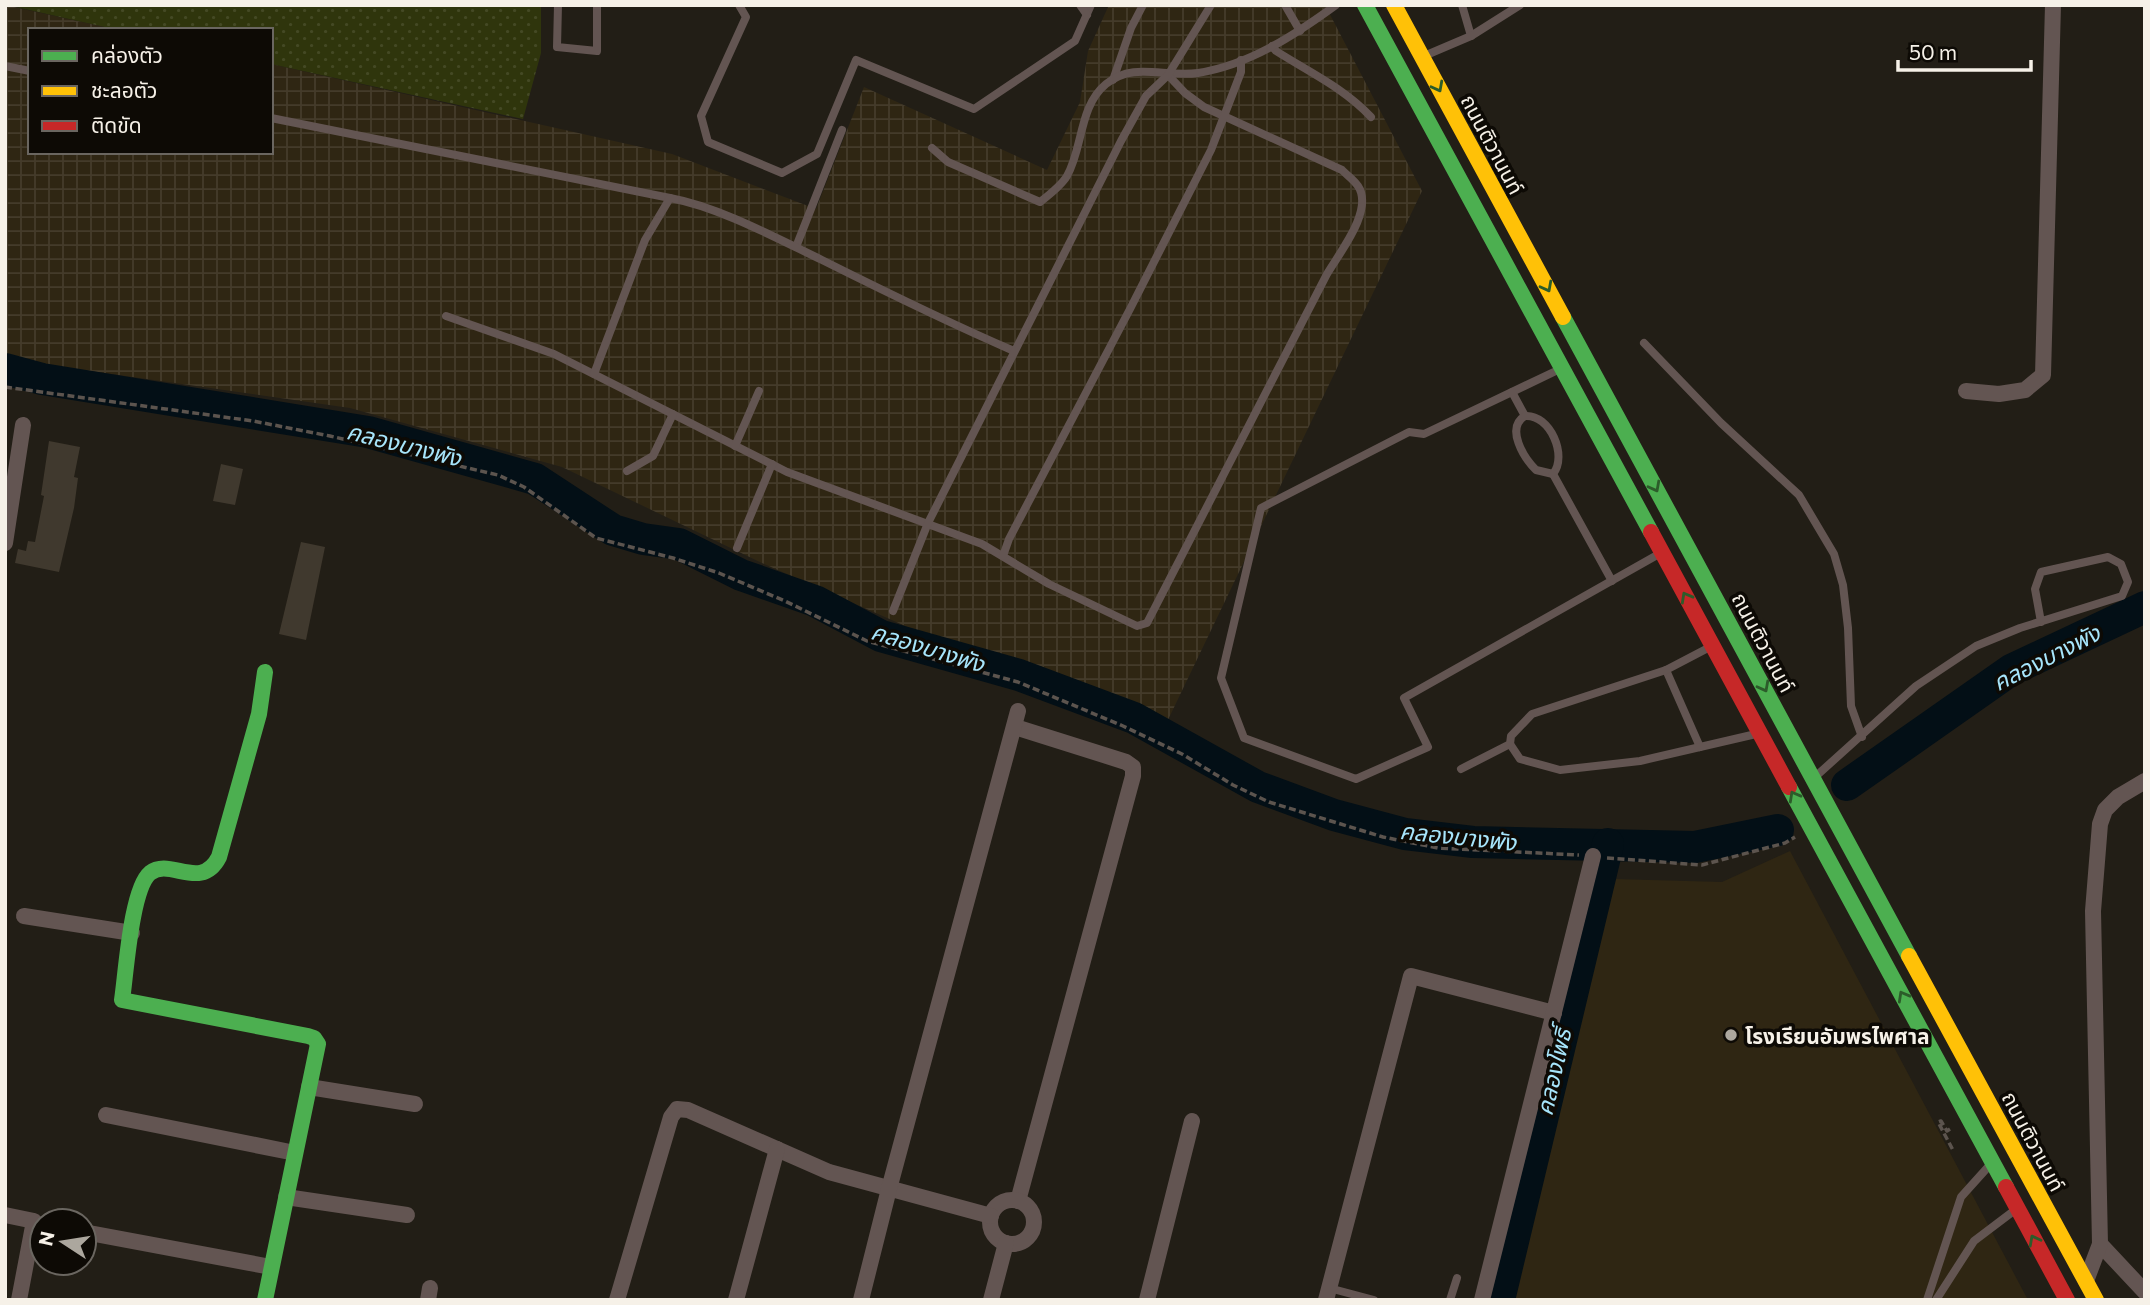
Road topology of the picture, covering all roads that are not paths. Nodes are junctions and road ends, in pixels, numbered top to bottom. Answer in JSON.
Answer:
{"nodes":[{"id":1,"x":558,"y":5,"type":"edge"},
{"id":2,"x":597,"y":5,"type":"edge"},
{"id":3,"x":739,"y":5,"type":"edge"},
{"id":4,"x":1080,"y":5,"type":"edge"},
{"id":5,"x":1091,"y":5,"type":"edge"},
{"id":6,"x":1143,"y":5,"type":"edge"},
{"id":7,"x":1211,"y":5,"type":"edge"},
{"id":8,"x":1285,"y":5,"type":"edge"},
{"id":9,"x":1336,"y":5,"type":"edge"},
{"id":10,"x":1365,"y":5,"type":"edge"},
{"id":11,"x":1394,"y":5,"type":"edge"},
{"id":12,"x":1462,"y":5,"type":"edge"},
{"id":13,"x":1520,"y":5,"type":"edge"},
{"id":14,"x":2053,"y":5,"type":"edge"},
{"id":15,"x":1087,"y":15,"type":"junction"},
{"id":16,"x":1300,"y":31,"type":"junction"},
{"id":17,"x":1471,"y":36,"type":"junction"},
{"id":18,"x":1272,"y":46,"type":"junction"},
{"id":19,"x":1422,"y":57,"type":"junction"},
{"id":20,"x":1241,"y":60,"type":"junction"},
{"id":21,"x":5,"y":66,"type":"edge"},
{"id":22,"x":28,"y":71,"type":"edge"},
{"id":23,"x":1168,"y":75,"type":"junction"},
{"id":24,"x":1112,"y":80,"type":"junction"},
{"id":25,"x":1224,"y":117,"type":"junction"},
{"id":26,"x":1371,"y":117,"type":"dead end"},
{"id":27,"x":273,"y":118,"type":"edge"},
{"id":28,"x":842,"y":131,"type":"dead end"},
{"id":29,"x":932,"y":148,"type":"dead end"},
{"id":30,"x":670,"y":198,"type":"junction"},
{"id":31,"x":796,"y":247,"type":"junction"},
{"id":32,"x":446,"y":316,"type":"dead end"},
{"id":33,"x":1644,"y":343,"type":"dead end"},
{"id":34,"x":1014,"y":351,"type":"junction"},
{"id":35,"x":1562,"y":369,"type":"junction"},
{"id":36,"x":594,"y":374,"type":"junction"},
{"id":37,"x":759,"y":391,"type":"dead end"},
{"id":38,"x":1966,"y":391,"type":"dead end"},
{"id":39,"x":1512,"y":392,"type":"junction"},
{"id":40,"x":673,"y":414,"type":"junction"},
{"id":41,"x":1525,"y":416,"type":"junction"},
{"id":42,"x":23,"y":425,"type":"dead end"},
{"id":43,"x":735,"y":446,"type":"junction"},
{"id":44,"x":772,"y":464,"type":"junction"},
{"id":45,"x":627,"y":471,"type":"dead end"},
{"id":46,"x":1553,"y":474,"type":"junction"},
{"id":47,"x":928,"y":523,"type":"junction"},
{"id":48,"x":5,"y":543,"type":"edge"},
{"id":49,"x":737,"y":548,"type":"dead end"},
{"id":50,"x":1662,"y":553,"type":"junction"},
{"id":51,"x":1003,"y":556,"type":"junction"},
{"id":52,"x":1612,"y":581,"type":"junction"},
{"id":53,"x":893,"y":611,"type":"dead end"},
{"id":54,"x":2041,"y":622,"type":"junction"},
{"id":55,"x":1712,"y":646,"type":"junction"},
{"id":56,"x":1666,"y":670,"type":"junction"},
{"id":57,"x":265,"y":672,"type":"dead end"},
{"id":58,"x":1760,"y":733,"type":"junction"},
{"id":59,"x":1863,"y":737,"type":"junction"},
{"id":60,"x":1510,"y":744,"type":"junction"},
{"id":61,"x":1700,"y":747,"type":"junction"},
{"id":62,"x":1461,"y":769,"type":"dead end"},
{"id":63,"x":1814,"y":779,"type":"junction"},
{"id":64,"x":2145,"y":781,"type":"edge"},
{"id":65,"x":1593,"y":856,"type":"road end"},
{"id":66,"x":24,"y":916,"type":"dead end"},
{"id":67,"x":132,"y":933,"type":"junction"},
{"id":68,"x":1554,"y":1013,"type":"junction"},
{"id":69,"x":309,"y":1087,"type":"junction"},
{"id":70,"x":415,"y":1104,"type":"dead end"},
{"id":71,"x":106,"y":1115,"type":"dead end"},
{"id":72,"x":1192,"y":1121,"type":"dead end"},
{"id":73,"x":777,"y":1149,"type":"junction"},
{"id":74,"x":295,"y":1153,"type":"junction"},
{"id":75,"x":1993,"y":1162,"type":"junction"},
{"id":76,"x":889,"y":1189,"type":"junction"},
{"id":77,"x":286,"y":1197,"type":"junction"},
{"id":78,"x":1018,"y":1201,"type":"junction"},
{"id":79,"x":2017,"y":1208,"type":"junction"},
{"id":80,"x":5,"y":1215,"type":"edge"},
{"id":81,"x":407,"y":1215,"type":"dead end"},
{"id":82,"x":991,"y":1216,"type":"junction"},
{"id":83,"x":98,"y":1235,"type":"edge"},
{"id":84,"x":1006,"y":1243,"type":"junction"},
{"id":85,"x":2100,"y":1244,"type":"junction"},
{"id":86,"x":271,"y":1268,"type":"junction"},
{"id":87,"x":1457,"y":1278,"type":"dead end"},
{"id":88,"x":2086,"y":1281,"type":"junction"},
{"id":89,"x":2145,"y":1293,"type":"edge"},
{"id":90,"x":1328,"y":1294,"type":"edge"},
{"id":91,"x":19,"y":1300,"type":"edge"},
{"id":92,"x":265,"y":1300,"type":"edge"},
{"id":93,"x":617,"y":1300,"type":"edge"},
{"id":94,"x":736,"y":1300,"type":"edge"},
{"id":95,"x":861,"y":1300,"type":"edge"},
{"id":96,"x":991,"y":1300,"type":"edge"},
{"id":97,"x":1147,"y":1300,"type":"edge"},
{"id":98,"x":1374,"y":1300,"type":"edge"},
{"id":99,"x":1450,"y":1300,"type":"edge"},
{"id":100,"x":1482,"y":1300,"type":"edge"},
{"id":101,"x":1927,"y":1300,"type":"edge"},
{"id":102,"x":1936,"y":1300,"type":"edge"},
{"id":103,"x":2067,"y":1300,"type":"edge"},
{"id":104,"x":2096,"y":1300,"type":"edge"}],
"edges":[{"from":1,"to":2,"type":"lane"},
{"from":3,"to":15,"type":"lane"},
{"from":4,"to":15,"type":"lane"},
{"from":5,"to":15,"type":"lane"},
{"from":6,"to":24,"type":"lane"},
{"from":7,"to":23,"type":"lane"},
{"from":8,"to":16,"type":"lane"},
{"from":9,"to":16,"type":"lane"},
{"from":10,"to":35,"type":"main road"},
{"from":11,"to":19,"type":"main road","name":"ถนนติวานนท์"},
{"from":12,"to":17,"type":"lane"},
{"from":13,"to":17,"type":"lane"},
{"from":14,"to":38,"type":"street"},
{"from":16,"to":18,"type":"lane"},
{"from":17,"to":19,"type":"lane"},
{"from":18,"to":20,"type":"lane"},
{"from":18,"to":26,"type":"lane"},
{"from":19,"to":63,"type":"main road","name":"ถนนติวานนท์","one_way":true},
{"from":20,"to":23,"type":"lane"},
{"from":20,"to":25,"type":"lane"},
{"from":21,"to":22,"type":"lane"},
{"from":23,"to":24,"type":"lane"},
{"from":23,"to":25,"type":"lane"},
{"from":23,"to":34,"type":"lane"},
{"from":24,"to":29,"type":"lane"},
{"from":25,"to":51,"type":"lane"},
{"from":25,"to":51,"type":"lane"},
{"from":27,"to":30,"type":"lane"},
{"from":28,"to":31,"type":"lane"},
{"from":30,"to":31,"type":"lane"},
{"from":30,"to":36,"type":"lane"},
{"from":31,"to":34,"type":"lane"},
{"from":32,"to":36,"type":"lane"},
{"from":33,"to":59,"type":"lane"},
{"from":34,"to":47,"type":"lane"},
{"from":35,"to":39,"type":"lane"},
{"from":35,"to":50,"type":"main road"},
{"from":36,"to":40,"type":"lane"},
{"from":37,"to":43,"type":"lane"},
{"from":39,"to":41,"type":"lane"},
{"from":39,"to":52,"type":"lane"},
{"from":40,"to":43,"type":"lane"},
{"from":40,"to":45,"type":"lane"},
{"from":41,"to":46,"type":"lane"},
{"from":41,"to":46,"type":"lane"},
{"from":42,"to":48,"type":"street"},
{"from":43,"to":44,"type":"lane"},
{"from":44,"to":47,"type":"lane"},
{"from":44,"to":49,"type":"lane"},
{"from":46,"to":52,"type":"lane"},
{"from":47,"to":51,"type":"lane"},
{"from":47,"to":53,"type":"lane"},
{"from":50,"to":52,"type":"lane"},
{"from":55,"to":50,"type":"main road","one_way":true},
{"from":54,"to":54,"type":"lane"},
{"from":54,"to":59,"type":"lane"},
{"from":55,"to":56,"type":"lane"},
{"from":55,"to":58,"type":"main road"},
{"from":56,"to":60,"type":"lane"},
{"from":56,"to":61,"type":"lane"},
{"from":57,"to":67,"type":"main road"},
{"from":58,"to":61,"type":"lane"},
{"from":75,"to":58,"type":"main road","one_way":true},
{"from":59,"to":63,"type":"lane"},
{"from":60,"to":61,"type":"lane"},
{"from":60,"to":62,"type":"lane"},
{"from":63,"to":88,"type":"main road","name":"ถนนติวานนท์"},
{"from":64,"to":85,"type":"street"},
{"from":65,"to":68,"type":"street"},
{"from":66,"to":67,"type":"street"},
{"from":67,"to":69,"type":"main road"},
{"from":68,"to":90,"type":"street"},
{"from":68,"to":100,"type":"street"},
{"from":69,"to":70,"type":"street"},
{"from":69,"to":74,"type":"main road"},
{"from":71,"to":74,"type":"street"},
{"from":72,"to":97,"type":"street"},
{"from":73,"to":76,"type":"street"},
{"from":73,"to":93,"type":"street"},
{"from":73,"to":94,"type":"street"},
{"from":74,"to":77,"type":"main road"},
{"from":75,"to":79,"type":"main road"},
{"from":75,"to":101,"type":"lane"},
{"from":76,"to":78,"type":"street"},
{"from":76,"to":82,"type":"street"},
{"from":76,"to":95,"type":"street"},
{"from":77,"to":81,"type":"street"},
{"from":77,"to":86,"type":"main road"},
{"from":78,"to":82,"type":"street"},
{"from":78,"to":84,"type":"street"},
{"from":79,"to":102,"type":"lane"},
{"from":103,"to":79,"type":"main road","one_way":true},
{"from":80,"to":91,"type":"street"},
{"from":82,"to":84,"type":"street"},
{"from":83,"to":86,"type":"street"},
{"from":84,"to":96,"type":"street"},
{"from":85,"to":88,"type":"street"},
{"from":85,"to":89,"type":"street"},
{"from":86,"to":92,"type":"main road"},
{"from":87,"to":99,"type":"lane"},
{"from":88,"to":104,"type":"main road","name":"ถนนติวานนท์"},
{"from":90,"to":98,"type":"lane"}]}
